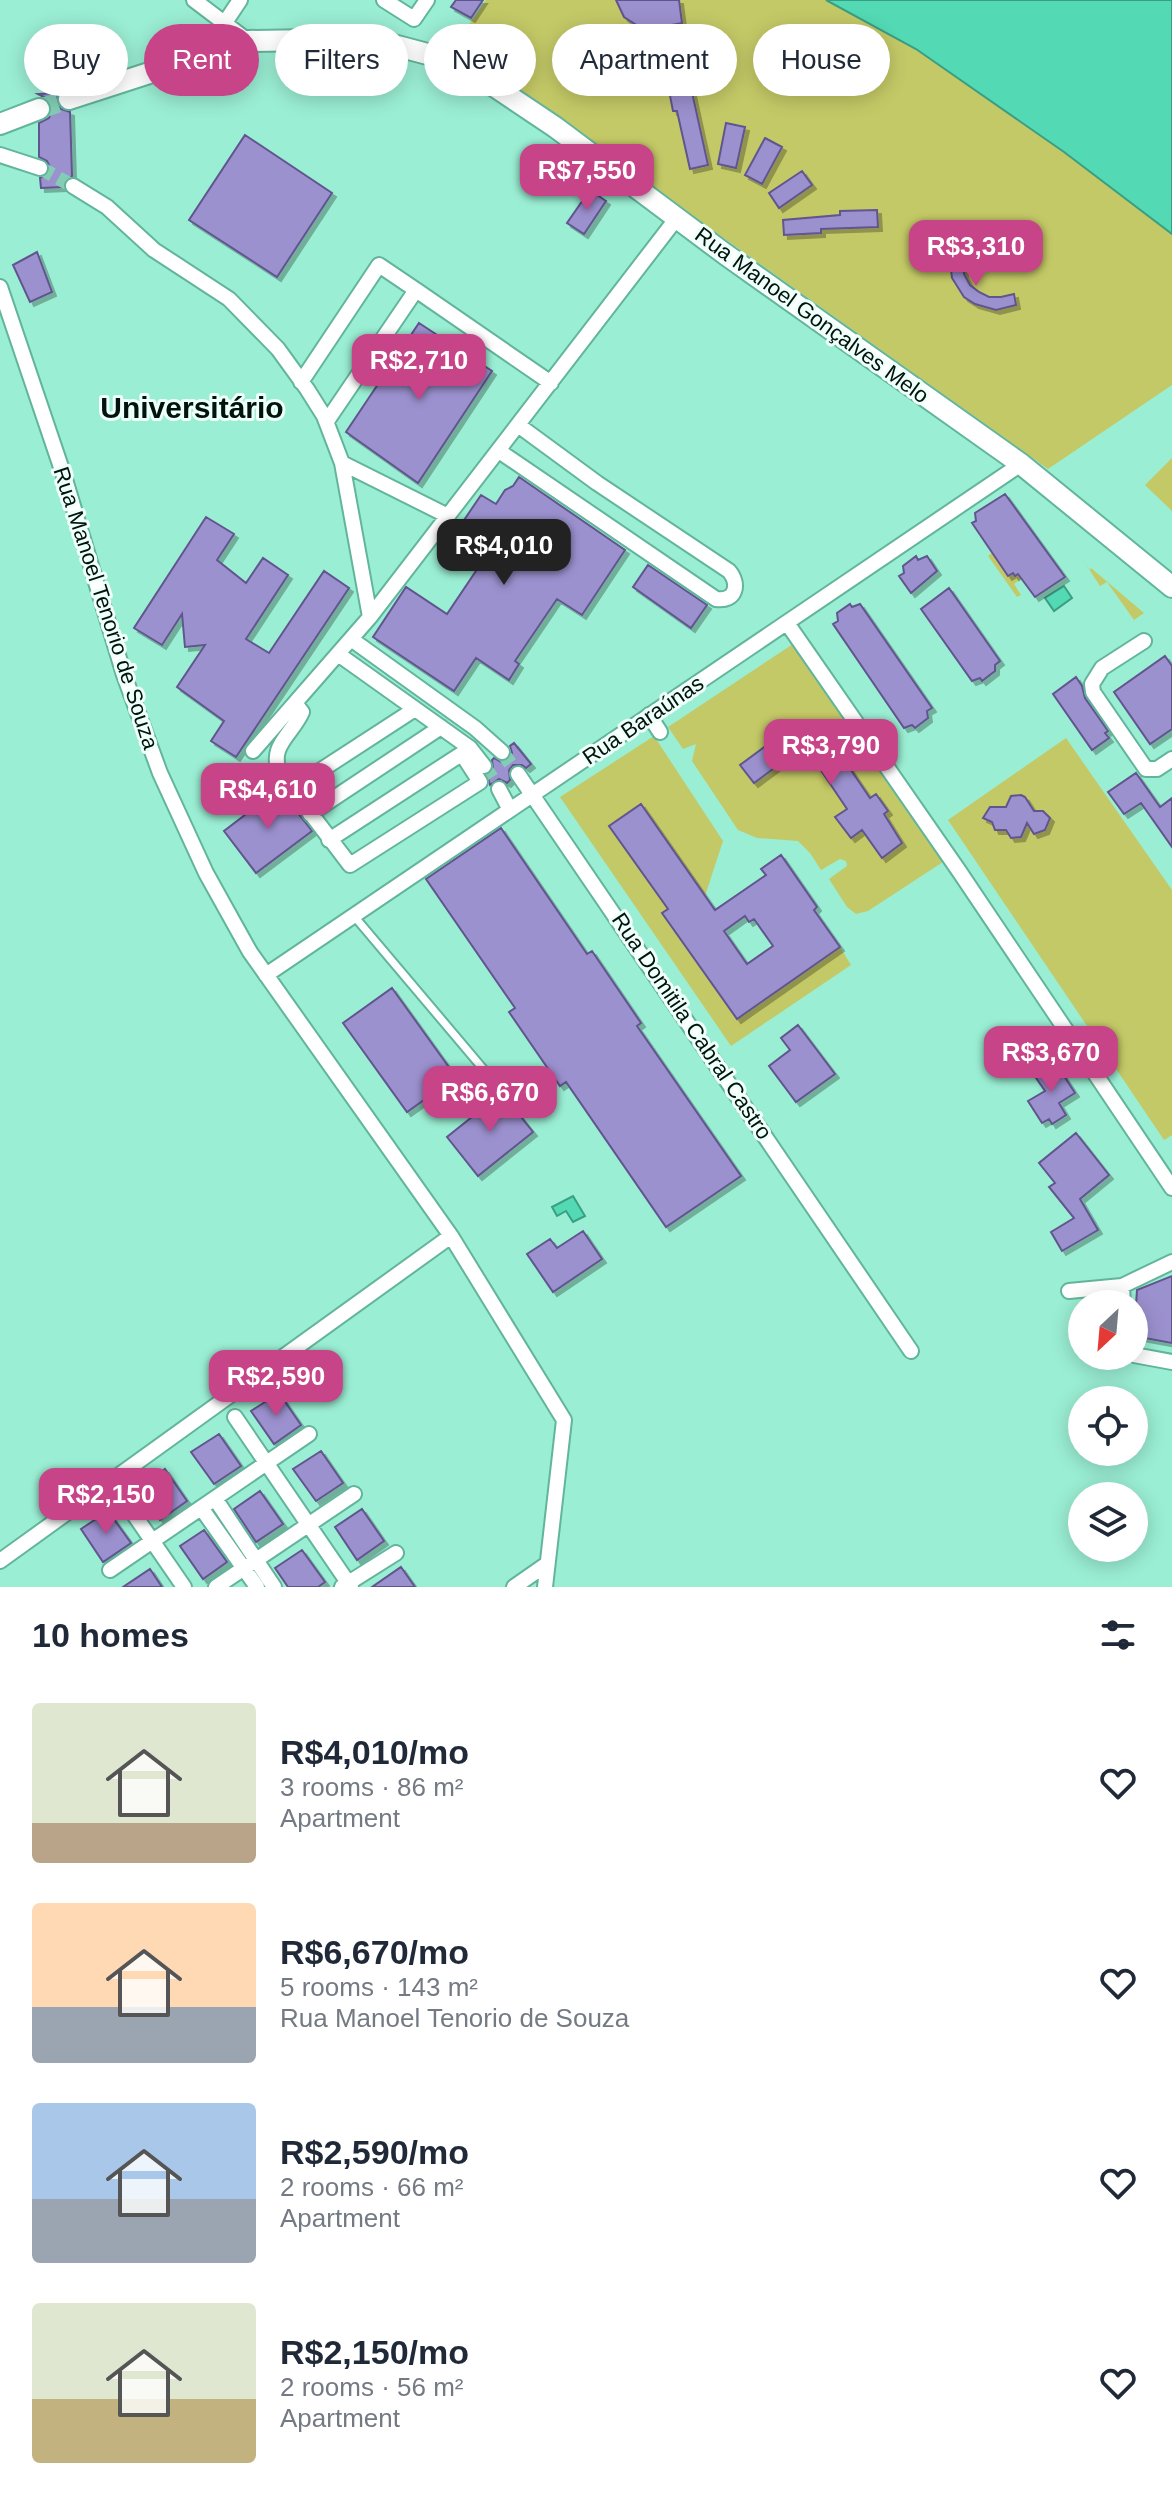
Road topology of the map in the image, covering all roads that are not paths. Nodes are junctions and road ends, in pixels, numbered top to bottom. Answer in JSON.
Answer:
{"nodes":[{"id":1,"x":194,"y":0,"type":"edge"},
{"id":2,"x":240,"y":0,"type":"edge"},
{"id":3,"x":384,"y":0,"type":"edge"},
{"id":4,"x":427,"y":0,"type":"edge"},
{"id":5,"x":224,"y":24,"type":"joint"},
{"id":6,"x":259,"y":41,"type":"edge"},
{"id":7,"x":144,"y":75,"type":"edge"},
{"id":8,"x":69,"y":99,"type":"tunnel mouth"},
{"id":9,"x":39,"y":109,"type":"tunnel mouth"},
{"id":10,"x":0,"y":124,"type":"edge"},
{"id":11,"x":0,"y":155,"type":"edge"},
{"id":12,"x":40,"y":168,"type":"tunnel mouth"},
{"id":13,"x":73,"y":186,"type":"tunnel mouth"},
{"id":14,"x":676,"y":219,"type":"junction"},
{"id":15,"x":0,"y":287,"type":"edge"},
{"id":16,"x":416,"y":290,"type":"junction"},
{"id":17,"x":301,"y":382,"type":"junction"},
{"id":18,"x":551,"y":383,"type":"junction"},
{"id":19,"x":327,"y":421,"type":"junction"},
{"id":20,"x":518,"y":425,"type":"junction"},
{"id":21,"x":499,"y":451,"type":"junction"},
{"id":22,"x":342,"y":463,"type":"junction"},
{"id":23,"x":1021,"y":464,"type":"junction"},
{"id":24,"x":448,"y":516,"type":"junction"},
{"id":25,"x":1172,"y":587,"type":"edge"},
{"id":26,"x":370,"y":617,"type":"junction"},
{"id":27,"x":787,"y":623,"type":"junction"},
{"id":28,"x":351,"y":639,"type":"junction"},
{"id":29,"x":1144,"y":641,"type":"dead end"},
{"id":30,"x":338,"y":654,"type":"junction"},
{"id":31,"x":295,"y":703,"type":"junction"},
{"id":32,"x":415,"y":709,"type":"junction"},
{"id":33,"x":649,"y":715,"type":"junction"},
{"id":34,"x":441,"y":727,"type":"junction"},
{"id":35,"x":660,"y":732,"type":"dead end"},
{"id":36,"x":253,"y":751,"type":"dead end"},
{"id":37,"x":466,"y":751,"type":"junction"},
{"id":38,"x":1171,"y":761,"type":"edge"},
{"id":39,"x":518,"y":774,"type":"tunnel mouth"},
{"id":40,"x":292,"y":789,"type":"junction"},
{"id":41,"x":499,"y":789,"type":"tunnel mouth"},
{"id":42,"x":533,"y":794,"type":"junction"},
{"id":43,"x":510,"y":810,"type":"junction"},
{"id":44,"x":310,"y":814,"type":"junction"},
{"id":45,"x":329,"y":840,"type":"junction"},
{"id":46,"x":354,"y":916,"type":"junction"},
{"id":47,"x":266,"y":975,"type":"junction"},
{"id":48,"x":490,"y":1077,"type":"dead end"},
{"id":49,"x":1172,"y":1188,"type":"edge"},
{"id":50,"x":451,"y":1236,"type":"junction"},
{"id":51,"x":1172,"y":1262,"type":"edge"},
{"id":52,"x":1122,"y":1286,"type":"junction"},
{"id":53,"x":1080,"y":1290,"type":"edge"},
{"id":54,"x":1122,"y":1290,"type":"edge"},
{"id":55,"x":911,"y":1351,"type":"dead end"},
{"id":56,"x":1148,"y":1358,"type":"edge"},
{"id":57,"x":1172,"y":1362,"type":"edge"},
{"id":58,"x":235,"y":1417,"type":"dead end"},
{"id":59,"x":309,"y":1434,"type":"dead end"},
{"id":60,"x":266,"y":1465,"type":"junction"},
{"id":61,"x":354,"y":1494,"type":"dead end"},
{"id":62,"x":122,"y":1497,"type":"dead end"},
{"id":63,"x":216,"y":1500,"type":"junction"},
{"id":64,"x":202,"y":1509,"type":"junction"},
{"id":65,"x":307,"y":1524,"type":"junction"},
{"id":66,"x":153,"y":1543,"type":"junction"},
{"id":67,"x":396,"y":1553,"type":"dead end"},
{"id":68,"x":257,"y":1560,"type":"junction"},
{"id":69,"x":0,"y":1561,"type":"edge"},
{"id":70,"x":547,"y":1564,"type":"junction"},
{"id":71,"x":244,"y":1568,"type":"junction"},
{"id":72,"x":110,"y":1570,"type":"dead end"},
{"id":73,"x":347,"y":1585,"type":"edge"},
{"id":74,"x":184,"y":1587,"type":"edge"},
{"id":75,"x":216,"y":1587,"type":"edge"},
{"id":76,"x":257,"y":1587,"type":"edge"},
{"id":77,"x":274,"y":1587,"type":"edge"},
{"id":78,"x":514,"y":1587,"type":"edge"},
{"id":79,"x":545,"y":1587,"type":"edge"}],
"edges":[{"from":1,"to":5,"type":"street"},
{"from":2,"to":5,"type":"street"},
{"from":3,"to":4,"type":"street"},
{"from":6,"to":14,"type":"street","name":"Rua Manoel Gonçalves Melo"},
{"from":7,"to":8,"type":"street","name":"Rua Manoel Gonçalves Melo"},
{"from":9,"to":10,"type":"street"},
{"from":11,"to":12,"type":"street"},
{"from":13,"to":17,"type":"street"},
{"from":14,"to":18,"type":"street"},
{"from":14,"to":23,"type":"street","name":"Rua Manoel Gonçalves Melo"},
{"from":15,"to":47,"type":"street","name":"Rua Manoel Tenorio de Souza"},
{"from":16,"to":17,"type":"street"},
{"from":16,"to":18,"type":"street"},
{"from":16,"to":19,"type":"street"},
{"from":17,"to":19,"type":"street"},
{"from":18,"to":20,"type":"street"},
{"from":19,"to":22,"type":"street"},
{"from":20,"to":21,"type":"street"},
{"from":20,"to":21,"type":"street"},
{"from":21,"to":24,"type":"street"},
{"from":22,"to":24,"type":"street"},
{"from":22,"to":26,"type":"street"},
{"from":23,"to":25,"type":"street","name":"Rua Manoel Gonçalves Melo"},
{"from":23,"to":27,"type":"street","name":"Rua Baraúnas"},
{"from":24,"to":26,"type":"street"},
{"from":26,"to":28,"type":"street"},
{"from":27,"to":33,"type":"street","name":"Rua Baraúnas"},
{"from":27,"to":49,"type":"street"},
{"from":28,"to":30,"type":"street"},
{"from":28,"to":37,"type":"street"},
{"from":29,"to":38,"type":"street"},
{"from":30,"to":31,"type":"street"},
{"from":30,"to":32,"type":"street"},
{"from":31,"to":36,"type":"street"},
{"from":31,"to":40,"type":"street"},
{"from":32,"to":34,"type":"street"},
{"from":32,"to":40,"type":"street"},
{"from":33,"to":35,"type":"street"},
{"from":33,"to":42,"type":"street","name":"Rua Baraúnas"},
{"from":34,"to":37,"type":"street"},
{"from":34,"to":44,"type":"street"},
{"from":37,"to":45,"type":"street"},
{"from":37,"to":45,"type":"street"},
{"from":39,"to":42,"type":"street","name":"Rua Domitila Cabral Castro"},
{"from":40,"to":44,"type":"street"},
{"from":41,"to":43,"type":"street"},
{"from":42,"to":43,"type":"street","name":"Rua Baraúnas"},
{"from":42,"to":55,"type":"street","name":"Rua Domitila Cabral Castro"},
{"from":43,"to":46,"type":"street","name":"Rua Baraúnas"},
{"from":44,"to":45,"type":"street"},
{"from":46,"to":47,"type":"street","name":"Rua Baraúnas"},
{"from":46,"to":48,"type":"lane"},
{"from":47,"to":50,"type":"street","name":"Rua Manoel Tenorio de Souza"},
{"from":50,"to":69,"type":"street"},
{"from":50,"to":70,"type":"street","name":"Rua Manoel Tenorio de Souza"},
{"from":51,"to":52,"type":"street"},
{"from":52,"to":53,"type":"street"},
{"from":52,"to":54,"type":"street"},
{"from":56,"to":57,"type":"street"},
{"from":58,"to":60,"type":"street"},
{"from":59,"to":60,"type":"street"},
{"from":60,"to":63,"type":"street"},
{"from":60,"to":65,"type":"street"},
{"from":61,"to":65,"type":"street"},
{"from":62,"to":66,"type":"street"},
{"from":63,"to":64,"type":"street"},
{"from":63,"to":68,"type":"street"},
{"from":64,"to":66,"type":"street"},
{"from":64,"to":71,"type":"street"},
{"from":65,"to":68,"type":"street"},
{"from":65,"to":73,"type":"street"},
{"from":66,"to":72,"type":"street"},
{"from":66,"to":74,"type":"street"},
{"from":67,"to":73,"type":"street"},
{"from":68,"to":71,"type":"street"},
{"from":68,"to":77,"type":"street"},
{"from":70,"to":78,"type":"street"},
{"from":70,"to":79,"type":"street","name":"Rua Manoel Tenorio de Souza"},
{"from":71,"to":75,"type":"street"},
{"from":71,"to":76,"type":"street"}]}
